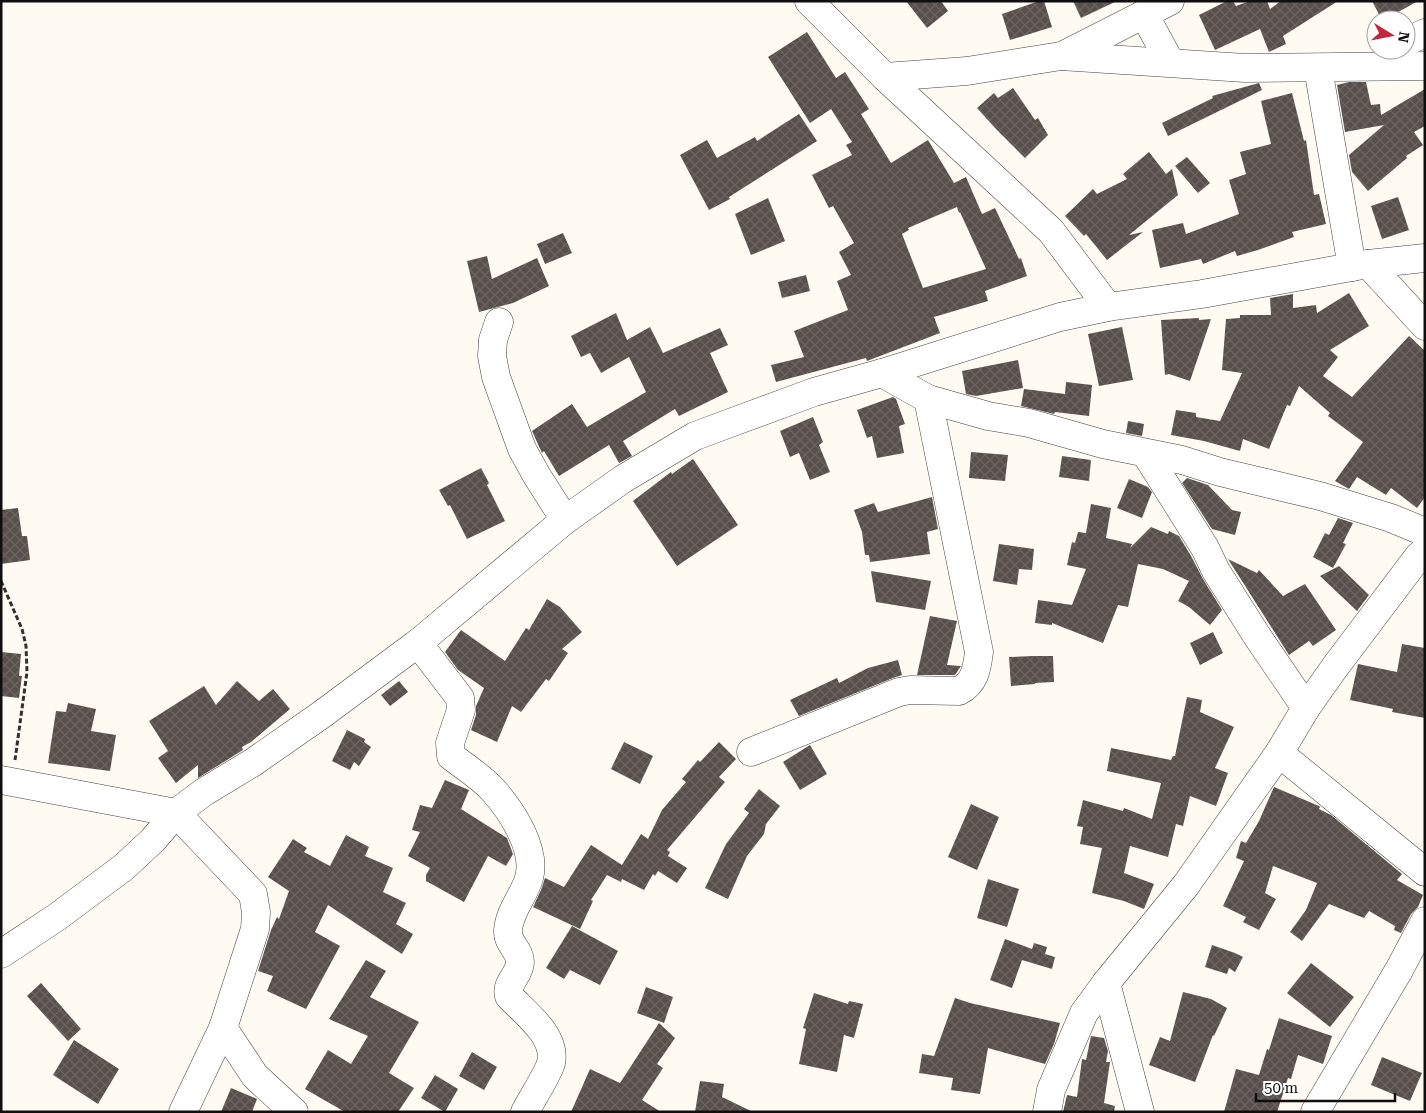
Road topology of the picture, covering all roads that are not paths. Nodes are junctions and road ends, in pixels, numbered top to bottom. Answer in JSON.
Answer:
{"nodes":[{"id":1,"x":809,"y":1,"type":"edge"},
{"id":2,"x":1170,"y":1,"type":"edge"},
{"id":3,"x":1144,"y":14,"type":"junction"},
{"id":4,"x":1061,"y":56,"type":"junction"},
{"id":5,"x":1368,"y":60,"type":"edge"},
{"id":6,"x":1170,"y":62,"type":"junction"},
{"id":7,"x":1425,"y":66,"type":"edge"},
{"id":8,"x":1354,"y":67,"type":"junction"},
{"id":9,"x":1318,"y":68,"type":"junction"},
{"id":10,"x":885,"y":77,"type":"junction"},
{"id":11,"x":1425,"y":258,"type":"edge"},
{"id":12,"x":1360,"y":265,"type":"junction"},
{"id":13,"x":1108,"y":307,"type":"junction"},
{"id":14,"x":498,"y":322,"type":"dead end"},
{"id":15,"x":1425,"y":326,"type":"edge"},
{"id":16,"x":882,"y":373,"type":"junction"},
{"id":17,"x":928,"y":399,"type":"junction"},
{"id":18,"x":1146,"y":454,"type":"junction"},
{"id":19,"x":565,"y":520,"type":"junction"},
{"id":20,"x":1425,"y":532,"type":"edge"},
{"id":21,"x":1425,"y":551,"type":"edge"},
{"id":22,"x":418,"y":643,"type":"junction"},
{"id":23,"x":1306,"y":708,"type":"junction"},
{"id":24,"x":751,"y":752,"type":"dead end"},
{"id":25,"x":1279,"y":754,"type":"junction"},
{"id":26,"x":7,"y":781,"type":"edge"},
{"id":27,"x":176,"y":813,"type":"junction"},
{"id":28,"x":1425,"y":872,"type":"edge"},
{"id":29,"x":1425,"y":921,"type":"edge"},
{"id":30,"x":1,"y":954,"type":"edge"},
{"id":31,"x":1106,"y":983,"type":"junction"},
{"id":32,"x":223,"y":1028,"type":"junction"},
{"id":33,"x":183,"y":1112,"type":"edge"},
{"id":34,"x":294,"y":1112,"type":"edge"},
{"id":35,"x":525,"y":1112,"type":"edge"},
{"id":36,"x":1047,"y":1112,"type":"edge"},
{"id":37,"x":1140,"y":1112,"type":"edge"},
{"id":38,"x":1315,"y":1112,"type":"edge"}],
"edges":[{"from":1,"to":10,"type":"street"},
{"from":2,"to":3,"type":"street"},
{"from":3,"to":4,"type":"street"},
{"from":3,"to":6,"type":"street"},
{"from":4,"to":6,"type":"street"},
{"from":4,"to":10,"type":"street"},
{"from":5,"to":8,"type":"street"},
{"from":6,"to":9,"type":"street"},
{"from":7,"to":8,"type":"street"},
{"from":8,"to":9,"type":"street"},
{"from":9,"to":12,"type":"street"},
{"from":10,"to":13,"type":"street"},
{"from":11,"to":12,"type":"street"},
{"from":12,"to":13,"type":"street"},
{"from":12,"to":15,"type":"street"},
{"from":13,"to":16,"type":"street"},
{"from":14,"to":19,"type":"street"},
{"from":16,"to":17,"type":"street"},
{"from":16,"to":19,"type":"street"},
{"from":17,"to":18,"type":"street"},
{"from":17,"to":24,"type":"street"},
{"from":18,"to":20,"type":"street"},
{"from":18,"to":23,"type":"street"},
{"from":19,"to":22,"type":"street"},
{"from":21,"to":23,"type":"street"},
{"from":22,"to":27,"type":"street"},
{"from":22,"to":35,"type":"street"},
{"from":23,"to":25,"type":"street"},
{"from":25,"to":28,"type":"street"},
{"from":25,"to":31,"type":"street"},
{"from":26,"to":27,"type":"street"},
{"from":27,"to":30,"type":"street"},
{"from":27,"to":32,"type":"street"},
{"from":29,"to":38,"type":"street"},
{"from":31,"to":36,"type":"street"},
{"from":31,"to":37,"type":"street"},
{"from":32,"to":33,"type":"street"},
{"from":32,"to":34,"type":"street"}]}
